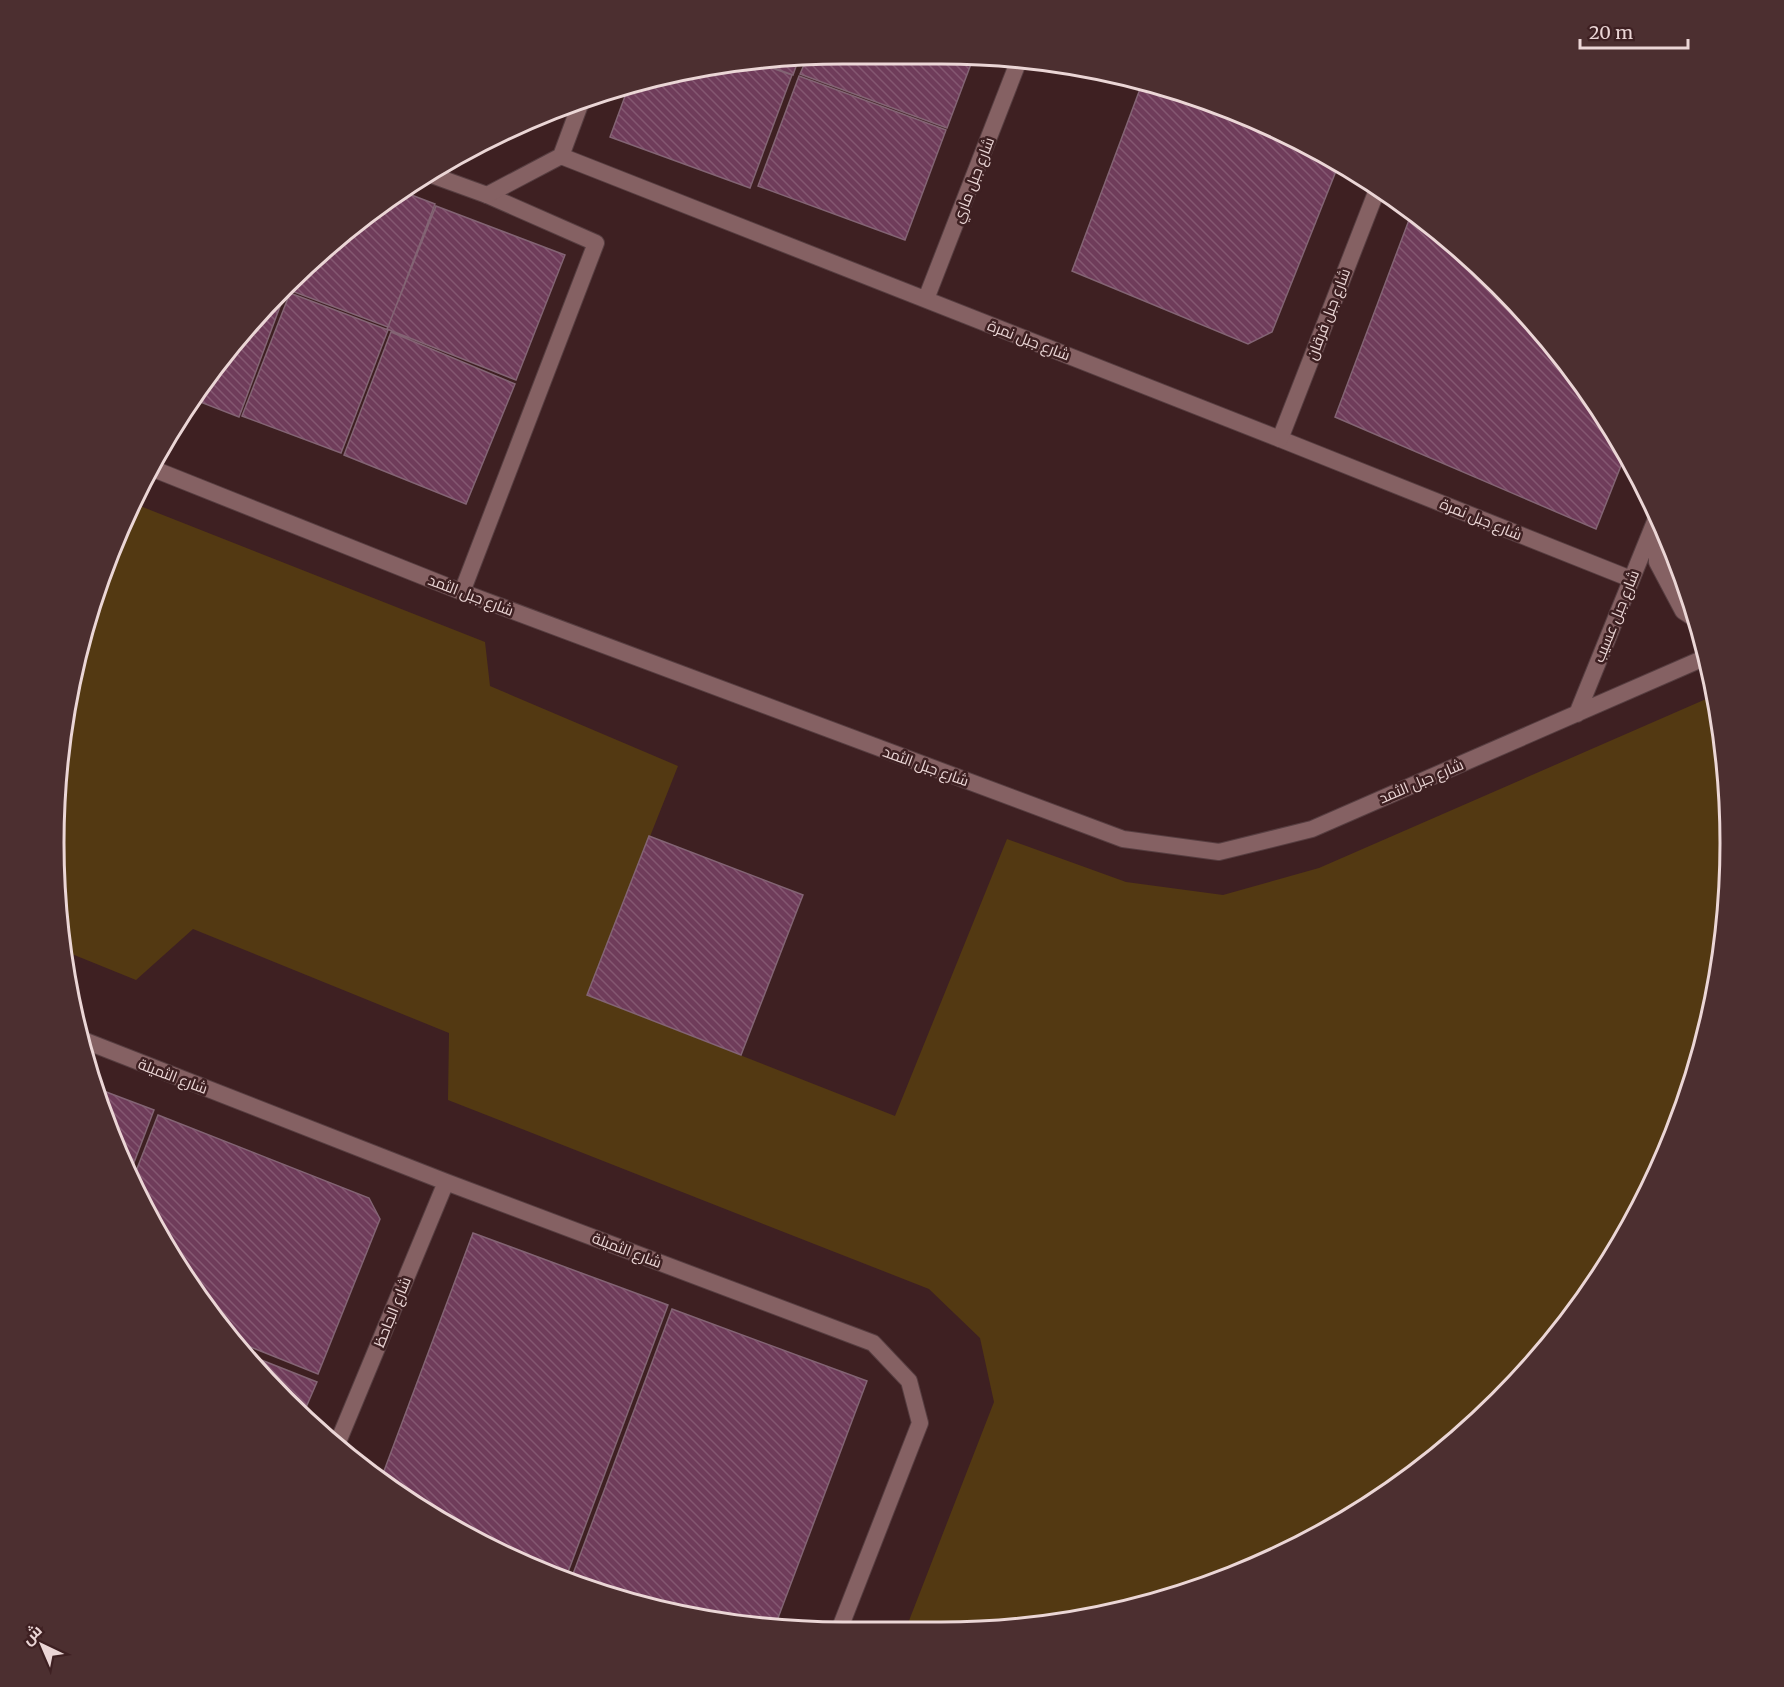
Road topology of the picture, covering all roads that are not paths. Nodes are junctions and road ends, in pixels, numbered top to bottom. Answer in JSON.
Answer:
{"nodes":[{"id":1,"x":1016,"y":68,"type":"edge"},
{"id":2,"x":577,"y":112,"type":"edge"},
{"id":3,"x":561,"y":156,"type":"junction"},
{"id":4,"x":440,"y":178,"type":"edge"},
{"id":5,"x":487,"y":195,"type":"junction"},
{"id":6,"x":1374,"y":197,"type":"edge"},
{"id":7,"x":926,"y":299,"type":"junction"},
{"id":8,"x":1280,"y":439,"type":"junction"},
{"id":9,"x":160,"y":471,"type":"edge"},
{"id":10,"x":1653,"y":529,"type":"edge"},
{"id":11,"x":1657,"y":538,"type":"edge"},
{"id":12,"x":1631,"y":579,"type":"junction"},
{"id":13,"x":462,"y":592,"type":"junction"},
{"id":14,"x":1684,"y":611,"type":"edge"},
{"id":15,"x":1698,"y":661,"type":"edge"},
{"id":16,"x":1577,"y":714,"type":"junction"},
{"id":17,"x":91,"y":1043,"type":"edge"},
{"id":18,"x":446,"y":1182,"type":"junction"},
{"id":19,"x":340,"y":1437,"type":"edge"},
{"id":20,"x":842,"y":1622,"type":"edge"}],
"edges":[{"from":1,"to":7,"type":"street","name":"شارع جبل ماري"},
{"from":2,"to":3,"type":"street"},
{"from":3,"to":5,"type":"street"},
{"from":3,"to":7,"type":"street","name":"شارع جبل نمرة"},
{"from":4,"to":5,"type":"street"},
{"from":5,"to":13,"type":"street"},
{"from":6,"to":8,"type":"street","name":"شارع جبل فرقان"},
{"from":7,"to":8,"type":"street","name":"شارع جبل نمرة"},
{"from":8,"to":12,"type":"street","name":"شارع جبل نمرة"},
{"from":9,"to":13,"type":"street","name":"شارع جبل الثمد"},
{"from":10,"to":12,"type":"street","name":"شارع جبل عسيب"},
{"from":11,"to":14,"type":"street"},
{"from":12,"to":16,"type":"street","name":"شارع جبل عسيب"},
{"from":13,"to":16,"type":"street","name":"شارع جبل الثمد"},
{"from":15,"to":16,"type":"street","name":"شارع جبل الثمد"},
{"from":17,"to":18,"type":"street","name":"شارع الثميلة"},
{"from":18,"to":19,"type":"street","name":"شارع الجاحظ"},
{"from":18,"to":20,"type":"street","name":"شارع الثميلة"}]}
